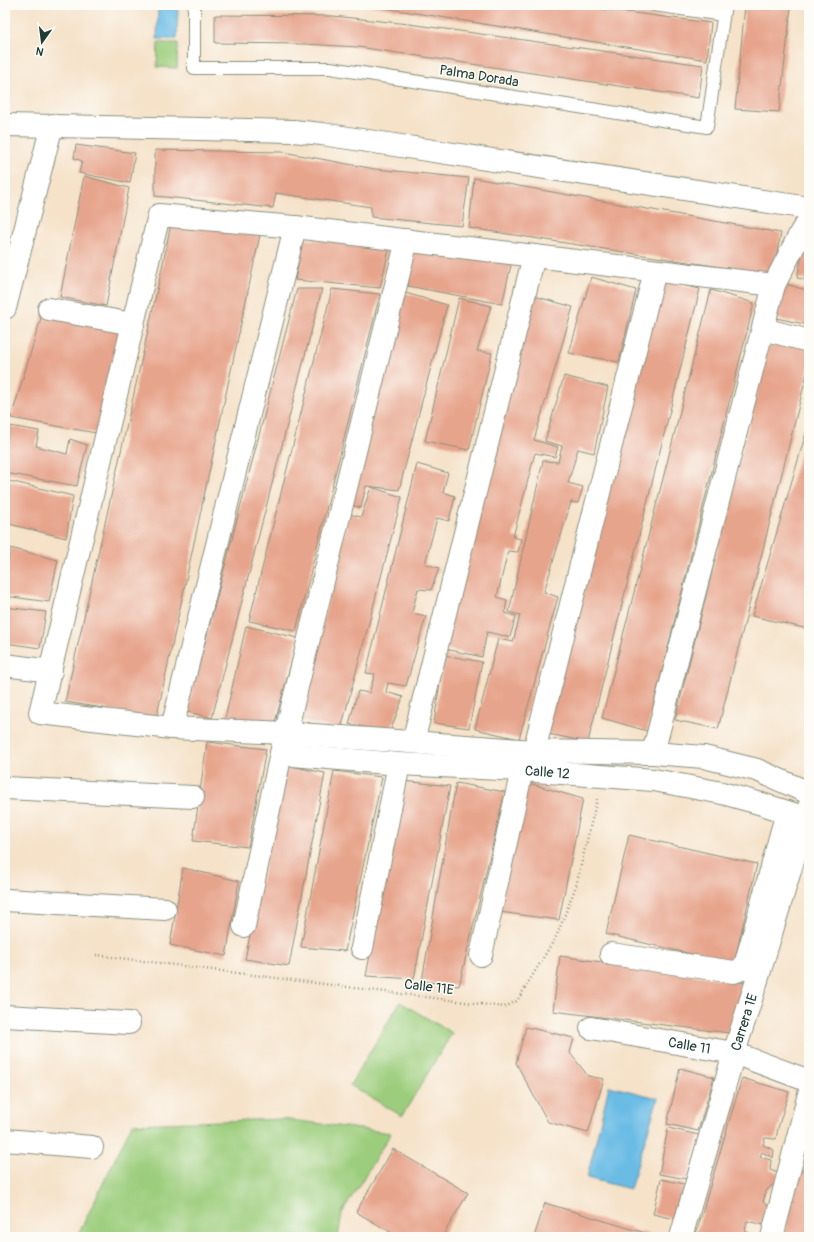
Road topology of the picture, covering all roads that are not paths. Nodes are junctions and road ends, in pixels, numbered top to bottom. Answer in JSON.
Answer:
{"nodes":[{"id":1,"x":194,"y":5,"type":"edge"},
{"id":2,"x":654,"y":5,"type":"edge"},
{"id":3,"x":724,"y":10,"type":"edge"},
{"id":4,"x":5,"y":125,"type":"edge"},
{"id":5,"x":52,"y":125,"type":"junction"},
{"id":6,"x":809,"y":208,"type":"edge"},
{"id":7,"x":809,"y":220,"type":"edge"},
{"id":8,"x":295,"y":227,"type":"junction"},
{"id":9,"x":407,"y":240,"type":"junction"},
{"id":10,"x":534,"y":256,"type":"junction"},
{"id":11,"x":655,"y":271,"type":"junction"},
{"id":12,"x":774,"y":285,"type":"junction"},
{"id":13,"x":5,"y":308,"type":"edge"},
{"id":14,"x":49,"y":308,"type":"dead end"},
{"id":15,"x":133,"y":324,"type":"junction"},
{"id":16,"x":763,"y":330,"type":"junction"},
{"id":17,"x":809,"y":341,"type":"edge"},
{"id":18,"x":5,"y":665,"type":"edge"},
{"id":19,"x":50,"y":671,"type":"junction"},
{"id":20,"x":172,"y":728,"type":"junction"},
{"id":21,"x":286,"y":733,"type":"junction"},
{"id":22,"x":413,"y":742,"type":"junction"},
{"id":23,"x":534,"y":751,"type":"junction"},
{"id":24,"x":653,"y":753,"type":"junction"},
{"id":25,"x":281,"y":754,"type":"junction"},
{"id":26,"x":399,"y":764,"type":"junction"},
{"id":27,"x":522,"y":770,"type":"junction"},
{"id":28,"x":5,"y":788,"type":"edge"},
{"id":29,"x":809,"y":793,"type":"edge"},
{"id":30,"x":193,"y":797,"type":"dead end"},
{"id":31,"x":802,"y":814,"type":"edge"},
{"id":32,"x":5,"y":900,"type":"edge"},
{"id":33,"x":164,"y":909,"type":"dead end"},
{"id":34,"x":244,"y":926,"type":"dead end"},
{"id":35,"x":362,"y":948,"type":"dead end"},
{"id":36,"x":611,"y":954,"type":"dead end"},
{"id":37,"x":481,"y":956,"type":"dead end"},
{"id":38,"x":5,"y":1016,"type":"edge"},
{"id":39,"x":129,"y":1023,"type":"dead end"},
{"id":40,"x":590,"y":1028,"type":"dead end"},
{"id":41,"x":734,"y":1052,"type":"junction"},
{"id":42,"x":809,"y":1081,"type":"edge"},
{"id":43,"x":809,"y":1094,"type":"edge"},
{"id":44,"x":5,"y":1140,"type":"edge"},
{"id":45,"x":92,"y":1147,"type":"dead end"},
{"id":46,"x":802,"y":1150,"type":"edge"},
{"id":47,"x":681,"y":1237,"type":"edge"},
{"id":48,"x":772,"y":1237,"type":"edge"}],
"edges":[{"from":1,"to":3,"type":"lane","name":"Palma Dorada"},
{"from":2,"to":3,"type":"lane","name":"Palma Dorada"},
{"from":4,"to":5,"type":"street"},
{"from":5,"to":6,"type":"street"},
{"from":5,"to":13,"type":"street"},
{"from":7,"to":12,"type":"street"},
{"from":8,"to":9,"type":"street"},
{"from":8,"to":15,"type":"street"},
{"from":8,"to":20,"type":"street"},
{"from":9,"to":10,"type":"street"},
{"from":9,"to":21,"type":"street"},
{"from":10,"to":11,"type":"street"},
{"from":10,"to":22,"type":"street"},
{"from":11,"to":12,"type":"street"},
{"from":11,"to":23,"type":"street"},
{"from":12,"to":16,"type":"street"},
{"from":14,"to":15,"type":"street"},
{"from":15,"to":19,"type":"street"},
{"from":16,"to":17,"type":"street"},
{"from":16,"to":24,"type":"street"},
{"from":18,"to":19,"type":"street"},
{"from":19,"to":20,"type":"street"},
{"from":20,"to":21,"type":"street"},
{"from":21,"to":22,"type":"street"},
{"from":21,"to":25,"type":"street"},
{"from":22,"to":23,"type":"street"},
{"from":23,"to":24,"type":"street"},
{"from":24,"to":29,"type":"street"},
{"from":25,"to":26,"type":"street","name":"Calle 12"},
{"from":25,"to":34,"type":"street"},
{"from":26,"to":27,"type":"street","name":"Calle 12"},
{"from":26,"to":35,"type":"street"},
{"from":27,"to":31,"type":"street","name":"Calle 12"},
{"from":27,"to":37,"type":"street"},
{"from":28,"to":30,"type":"street"},
{"from":31,"to":36,"type":"street"},
{"from":31,"to":41,"type":"street","name":"Carrera 1E"},
{"from":32,"to":33,"type":"street"},
{"from":38,"to":39,"type":"street"},
{"from":40,"to":41,"type":"street","name":"Calle 11"},
{"from":41,"to":42,"type":"street","name":"Calle 11"},
{"from":41,"to":47,"type":"street","name":"Carrera 1E"},
{"from":43,"to":46,"type":"street"},
{"from":44,"to":45,"type":"street"},
{"from":46,"to":48,"type":"street"}]}
